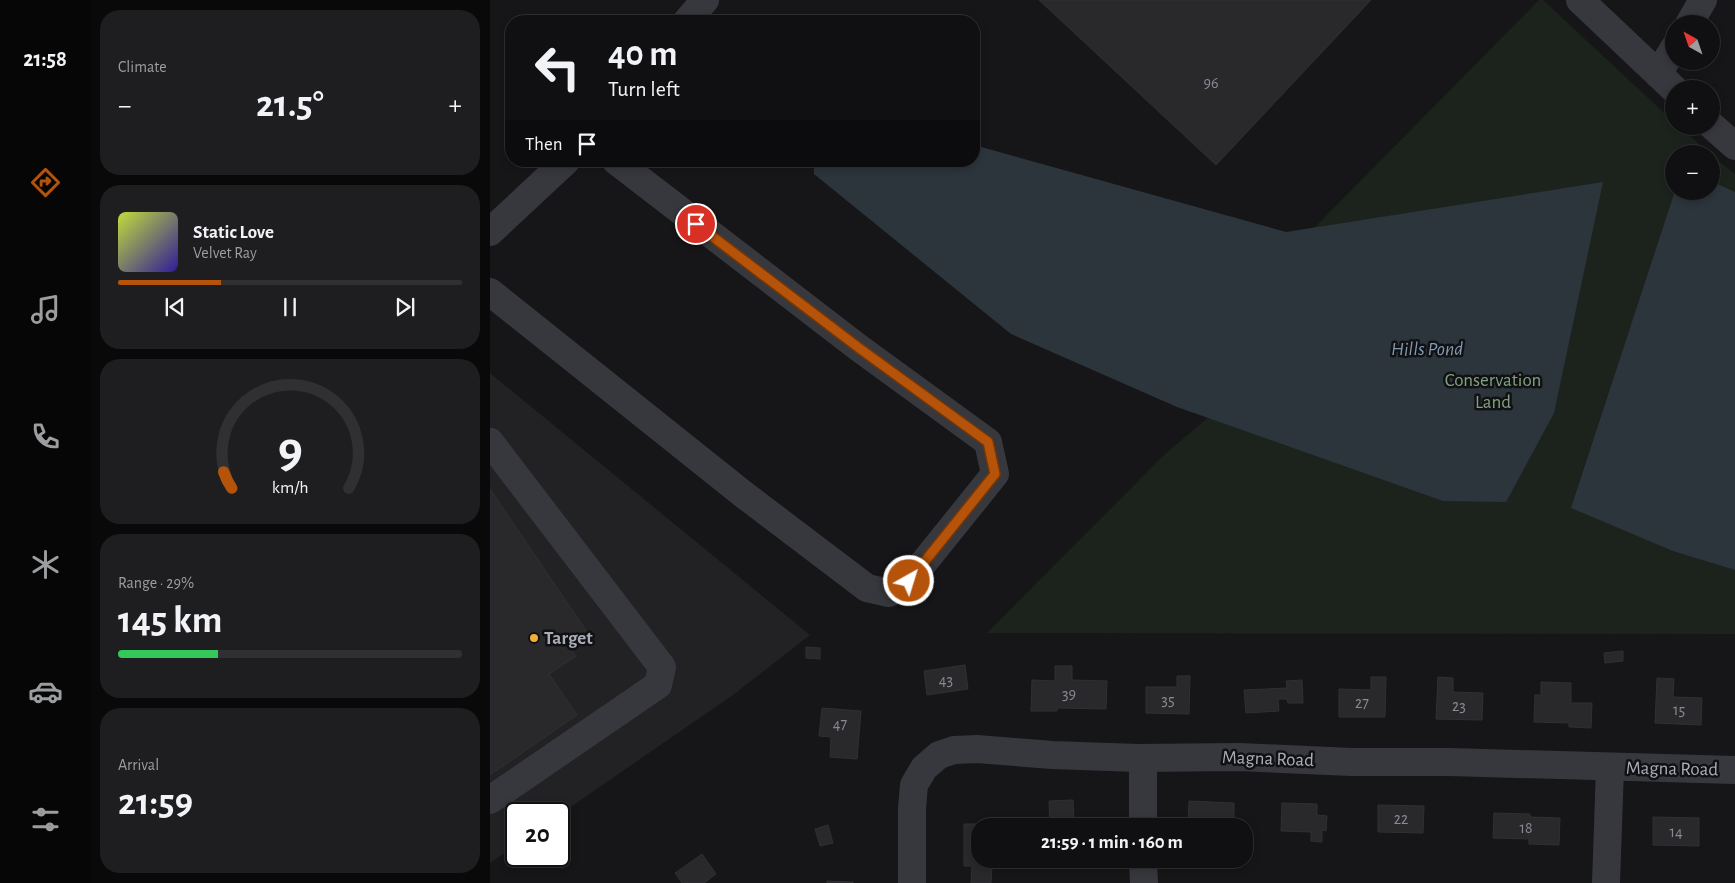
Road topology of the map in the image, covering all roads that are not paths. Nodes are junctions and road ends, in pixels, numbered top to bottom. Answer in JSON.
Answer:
{"nodes":[{"id":1,"x":705,"y":0,"type":"edge"},
{"id":2,"x":1580,"y":0,"type":"edge"},
{"id":3,"x":1703,"y":0,"type":"edge"},
{"id":4,"x":692,"y":15,"type":"edge"},
{"id":5,"x":1694,"y":15,"type":"edge"},
{"id":6,"x":1665,"y":81,"type":"edge"},
{"id":7,"x":1720,"y":133,"type":"edge"},
{"id":8,"x":1735,"y":146,"type":"edge"},
{"id":9,"x":560,"y":167,"type":"edge"},
{"id":10,"x":624,"y":167,"type":"edge"},
{"id":11,"x":490,"y":232,"type":"edge"},
{"id":12,"x":490,"y":292,"type":"edge"},
{"id":13,"x":490,"y":442,"type":"edge"},
{"id":14,"x":1143,"y":758,"type":"junction"},
{"id":15,"x":1610,"y":768,"type":"junction"},
{"id":16,"x":1735,"y":770,"type":"edge"},
{"id":17,"x":490,"y":800,"type":"edge"},
{"id":18,"x":1143,"y":818,"type":"edge"},
{"id":19,"x":1143,"y":868,"type":"edge"},
{"id":20,"x":912,"y":883,"type":"edge"},
{"id":21,"x":1144,"y":883,"type":"edge"},
{"id":22,"x":1606,"y":883,"type":"edge"}],
"edges":[{"from":1,"to":4,"type":"street"},
{"from":2,"to":6,"type":"street"},
{"from":3,"to":5,"type":"street"},
{"from":7,"to":8,"type":"street"},
{"from":9,"to":11,"type":"street"},
{"from":10,"to":12,"type":"street"},
{"from":13,"to":17,"type":"street"},
{"from":14,"to":15,"type":"street","name":"Magna Road"},
{"from":14,"to":18,"type":"street"},
{"from":14,"to":20,"type":"street","name":"Magna Road"},
{"from":15,"to":16,"type":"street","name":"Magna Road"},
{"from":15,"to":22,"type":"street"},
{"from":19,"to":21,"type":"street"}]}
